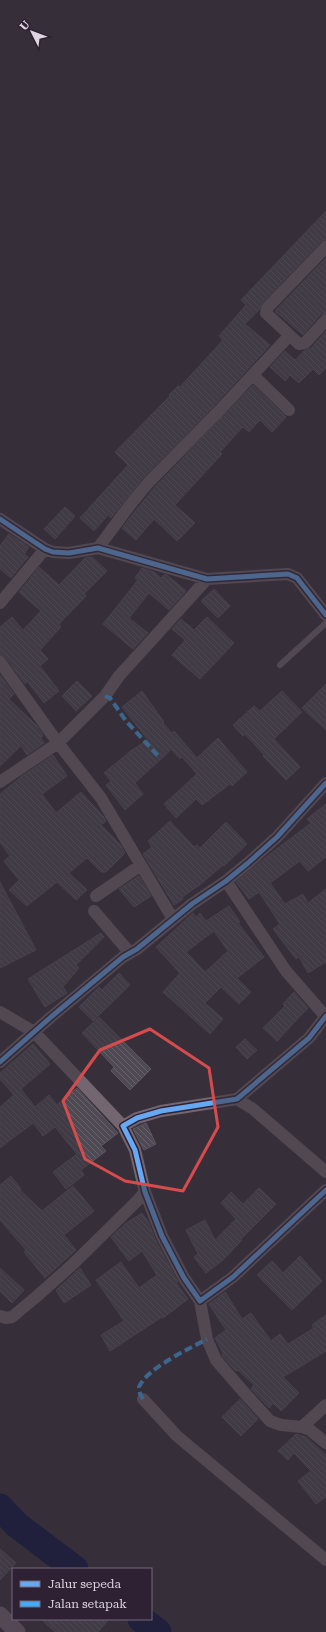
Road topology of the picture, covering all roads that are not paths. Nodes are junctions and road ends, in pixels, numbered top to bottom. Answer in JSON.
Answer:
{"nodes":[{"id":1,"x":326,"y":247,"type":"edge"},
{"id":2,"x":326,"y":320,"type":"edge"},
{"id":3,"x":289,"y":336,"type":"junction"},
{"id":4,"x":253,"y":375,"type":"junction"},
{"id":5,"x":289,"y":410,"type":"dead end"},
{"id":6,"x":0,"y":519,"type":"edge"},
{"id":7,"x":98,"y":548,"type":"junction"},
{"id":8,"x":45,"y":549,"type":"junction"},
{"id":9,"x":207,"y":579,"type":"junction"},
{"id":10,"x":0,"y":602,"type":"edge"},
{"id":11,"x":326,"y":615,"type":"edge"},
{"id":12,"x":326,"y":622,"type":"edge"},
{"id":13,"x":0,"y":662,"type":"edge"},
{"id":14,"x":280,"y":665,"type":"dead end"},
{"id":15,"x":58,"y":743,"type":"junction"},
{"id":16,"x":0,"y":782,"type":"edge"},
{"id":17,"x":326,"y":783,"type":"edge"},
{"id":18,"x":141,"y":865,"type":"junction"},
{"id":19,"x":226,"y":882,"type":"junction"},
{"id":20,"x":96,"y":896,"type":"dead end"},
{"id":21,"x":94,"y":910,"type":"dead end"},
{"id":22,"x":173,"y":919,"type":"junction"},
{"id":23,"x":130,"y":953,"type":"junction"},
{"id":24,"x":0,"y":1012,"type":"edge"},
{"id":25,"x":326,"y":1017,"type":"edge"},
{"id":26,"x":34,"y":1032,"type":"junction"},
{"id":27,"x":0,"y":1062,"type":"edge"},
{"id":28,"x":237,"y":1099,"type":"junction"},
{"id":29,"x":123,"y":1126,"type":"junction"},
{"id":30,"x":326,"y":1172,"type":"edge"},
{"id":31,"x":326,"y":1190,"type":"edge"},
{"id":32,"x":145,"y":1192,"type":"junction"},
{"id":33,"x":200,"y":1301,"type":"junction"},
{"id":34,"x":0,"y":1316,"type":"edge"},
{"id":35,"x":143,"y":1399,"type":"dead end"},
{"id":36,"x":326,"y":1405,"type":"edge"},
{"id":37,"x":302,"y":1427,"type":"junction"},
{"id":38,"x":326,"y":1443,"type":"edge"},
{"id":39,"x":326,"y":1560,"type":"edge"},
{"id":40,"x":0,"y":1615,"type":"edge"},
{"id":41,"x":17,"y":1632,"type":"edge"}],
"edges":[{"from":1,"to":3,"type":"street"},
{"from":2,"to":3,"type":"street"},
{"from":3,"to":4,"type":"street"},
{"from":4,"to":5,"type":"street"},
{"from":4,"to":7,"type":"street"},
{"from":6,"to":8,"type":"street"},
{"from":7,"to":8,"type":"street"},
{"from":7,"to":9,"type":"street"},
{"from":8,"to":10,"type":"street"},
{"from":9,"to":11,"type":"street"},
{"from":9,"to":15,"type":"street"},
{"from":12,"to":14,"type":"lane"},
{"from":13,"to":15,"type":"street"},
{"from":15,"to":16,"type":"street"},
{"from":15,"to":18,"type":"street"},
{"from":17,"to":19,"type":"street"},
{"from":18,"to":20,"type":"street"},
{"from":18,"to":22,"type":"street"},
{"from":19,"to":22,"type":"street"},
{"from":19,"to":25,"type":"street"},
{"from":21,"to":23,"type":"street"},
{"from":22,"to":23,"type":"street"},
{"from":23,"to":26,"type":"street"},
{"from":24,"to":26,"type":"street"},
{"from":25,"to":28,"type":"street"},
{"from":26,"to":27,"type":"street"},
{"from":26,"to":29,"type":"street"},
{"from":28,"to":29,"type":"street"},
{"from":28,"to":30,"type":"street"},
{"from":29,"to":32,"type":"street"},
{"from":31,"to":33,"type":"street"},
{"from":32,"to":33,"type":"street"},
{"from":32,"to":34,"type":"street"},
{"from":33,"to":37,"type":"street"},
{"from":35,"to":39,"type":"street"},
{"from":36,"to":37,"type":"street"},
{"from":37,"to":38,"type":"street"},
{"from":40,"to":41,"type":"main road"}]}
